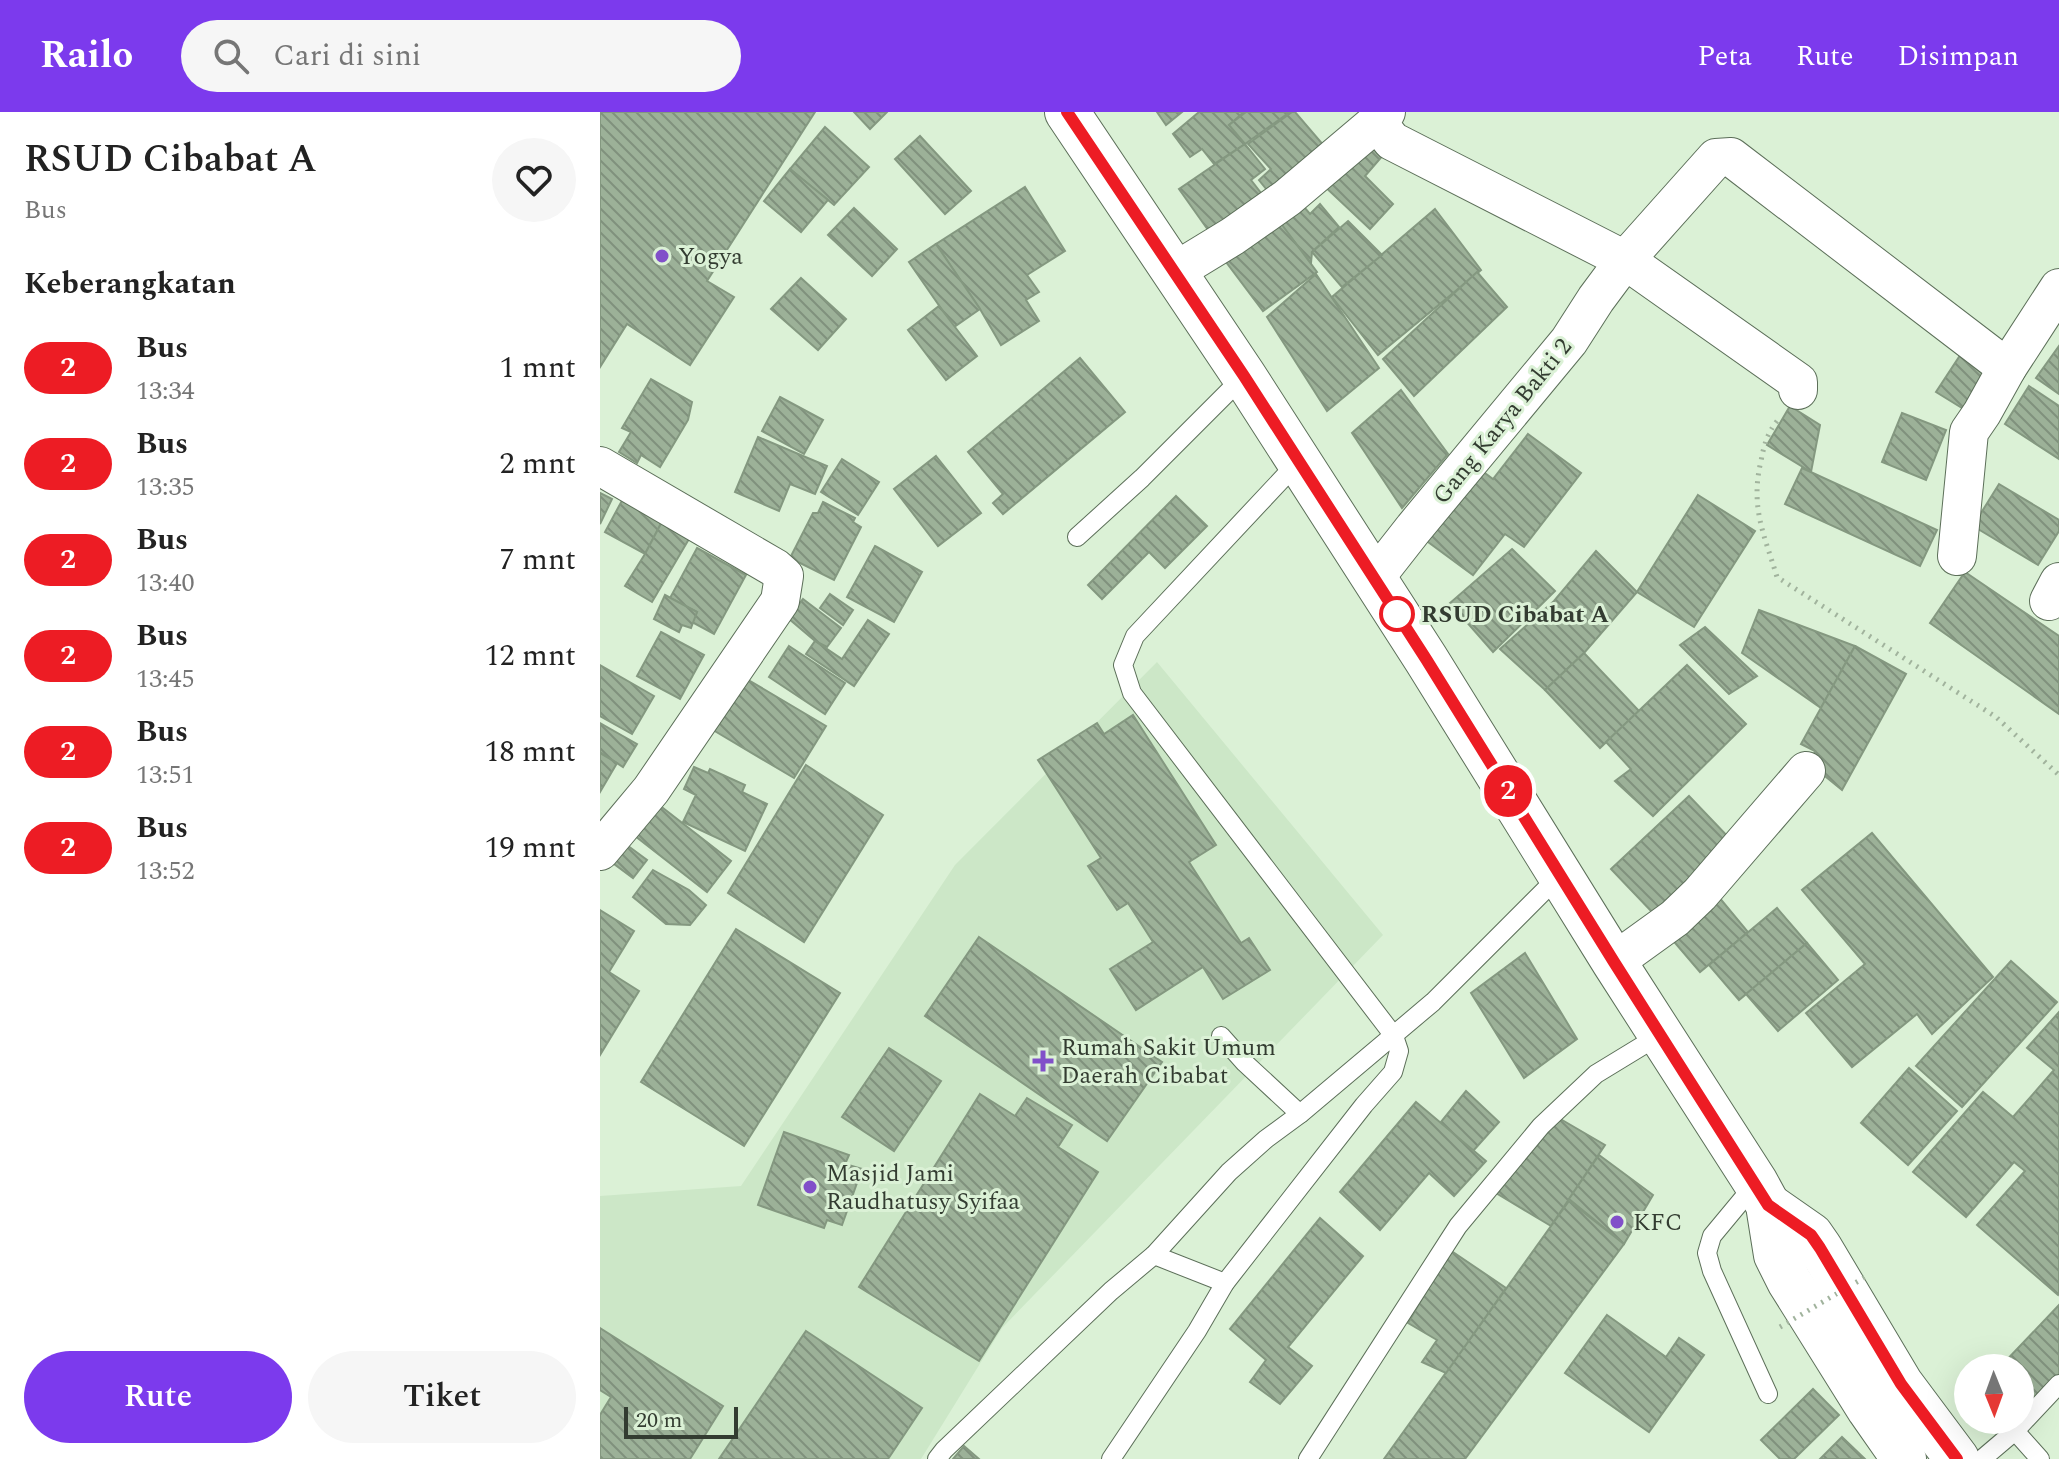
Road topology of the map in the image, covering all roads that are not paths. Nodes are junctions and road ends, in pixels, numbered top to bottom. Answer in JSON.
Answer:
{"nodes":[{"id":1,"x":1067,"y":112,"type":"edge"},
{"id":2,"x":1382,"y":117,"type":"edge"},
{"id":3,"x":1625,"y":260,"type":"junction"},
{"id":4,"x":1174,"y":272,"type":"junction"},
{"id":5,"x":2059,"y":288,"type":"edge"},
{"id":6,"x":2007,"y":368,"type":"junction"},
{"id":7,"x":1244,"y":376,"type":"junction"},
{"id":8,"x":1798,"y":390,"type":"road end"},
{"id":9,"x":1298,"y":462,"type":"junction"},
{"id":10,"x":600,"y":466,"type":"edge"},
{"id":11,"x":1077,"y":537,"type":"dead end"},
{"id":12,"x":1957,"y":556,"type":"dead end"},
{"id":13,"x":1374,"y":579,"type":"junction"},
{"id":14,"x":1806,"y":771,"type":"dead end"},
{"id":15,"x":600,"y":851,"type":"edge"},
{"id":16,"x":1560,"y":875,"type":"junction"},
{"id":17,"x":1614,"y":962,"type":"junction"},
{"id":18,"x":1660,"y":1035,"type":"junction"},
{"id":19,"x":1221,"y":1036,"type":"dead end"},
{"id":20,"x":1394,"y":1036,"type":"junction"},
{"id":21,"x":1300,"y":1114,"type":"junction"},
{"id":22,"x":1762,"y":1194,"type":"junction"},
{"id":23,"x":1154,"y":1255,"type":"junction"},
{"id":24,"x":1225,"y":1283,"type":"junction"},
{"id":25,"x":2059,"y":1384,"type":"edge"},
{"id":26,"x":1768,"y":1394,"type":"dead end"},
{"id":27,"x":2034,"y":1411,"type":"edge"},
{"id":28,"x":2011,"y":1434,"type":"edge"},
{"id":29,"x":2018,"y":1434,"type":"edge"},
{"id":30,"x":937,"y":1459,"type":"edge"},
{"id":31,"x":1111,"y":1459,"type":"edge"},
{"id":32,"x":1308,"y":1459,"type":"edge"},
{"id":33,"x":1904,"y":1459,"type":"edge"},
{"id":34,"x":1957,"y":1459,"type":"edge"},
{"id":35,"x":1982,"y":1459,"type":"edge"},
{"id":36,"x":2040,"y":1459,"type":"edge"}],
"edges":[{"from":1,"to":4,"type":"highway"},
{"from":2,"to":3,"type":"street"},
{"from":2,"to":4,"type":"street"},
{"from":3,"to":6,"type":"street","name":"Gang Karya Bakti 2"},
{"from":3,"to":8,"type":"street"},
{"from":3,"to":13,"type":"street","name":"Gang Karya Bakti 2"},
{"from":4,"to":7,"type":"highway"},
{"from":5,"to":6,"type":"street"},
{"from":6,"to":12,"type":"street"},
{"from":7,"to":9,"type":"highway"},
{"from":7,"to":11,"type":"lane"},
{"from":9,"to":13,"type":"highway"},
{"from":9,"to":20,"type":"lane"},
{"from":10,"to":15,"type":"street"},
{"from":13,"to":16,"type":"highway"},
{"from":14,"to":17,"type":"street"},
{"from":16,"to":17,"type":"highway"},
{"from":16,"to":20,"type":"lane"},
{"from":17,"to":18,"type":"highway"},
{"from":18,"to":22,"type":"highway"},
{"from":18,"to":32,"type":"lane"},
{"from":19,"to":21,"type":"lane"},
{"from":20,"to":21,"type":"lane"},
{"from":20,"to":24,"type":"lane"},
{"from":21,"to":23,"type":"lane"},
{"from":22,"to":26,"type":"lane"},
{"from":22,"to":33,"type":"highway"},
{"from":22,"to":34,"type":"highway"},
{"from":23,"to":24,"type":"lane"},
{"from":23,"to":30,"type":"lane"},
{"from":24,"to":31,"type":"lane"},
{"from":25,"to":27,"type":"lane"},
{"from":28,"to":35,"type":"lane"},
{"from":29,"to":36,"type":"lane"}]}
